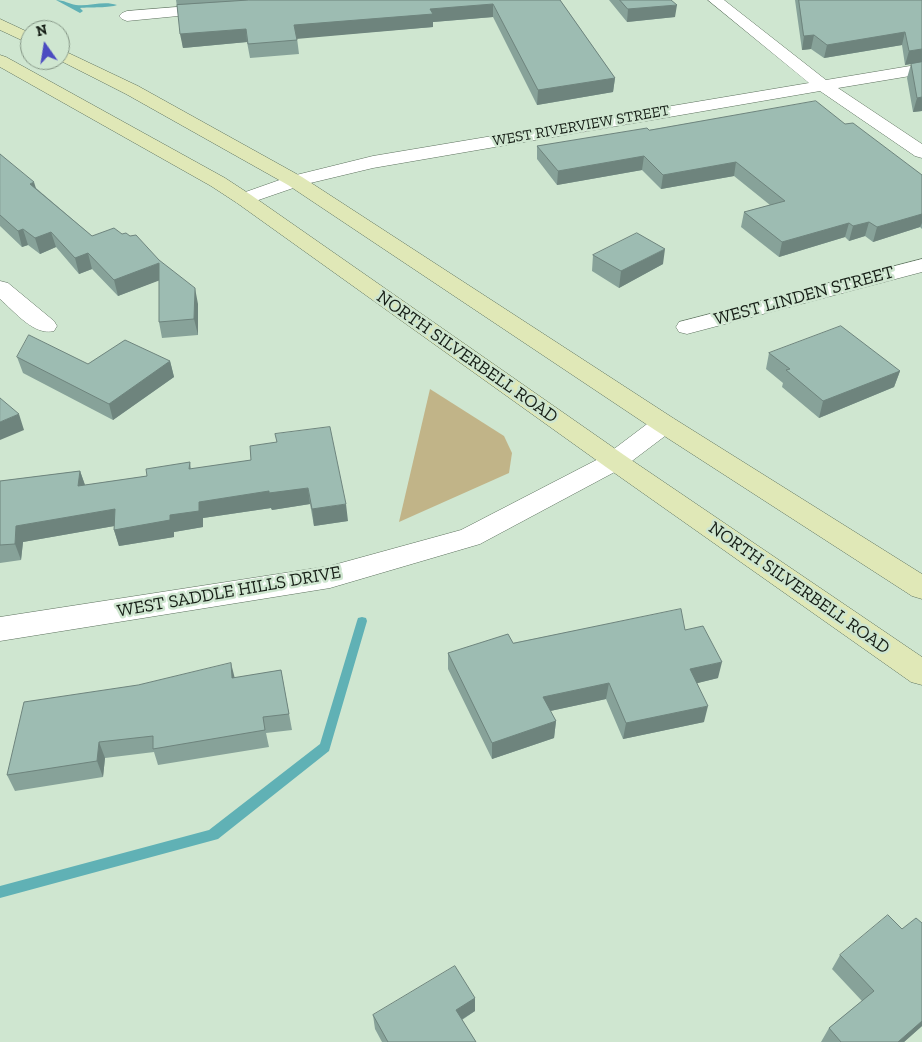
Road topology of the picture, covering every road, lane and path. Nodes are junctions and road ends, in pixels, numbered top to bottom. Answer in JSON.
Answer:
{"nodes":[{"id":1,"x":715,"y":0,"type":"edge"},
{"id":2,"x":225,"y":8,"type":"edge"},
{"id":3,"x":127,"y":16,"type":"dead end"},
{"id":4,"x":0,"y":24,"type":"edge"},
{"id":5,"x":20,"y":34,"type":"edge"},
{"id":6,"x":70,"y":59,"type":"edge"},
{"id":7,"x":0,"y":60,"type":"edge"},
{"id":8,"x":922,"y":69,"type":"edge"},
{"id":9,"x":822,"y":85,"type":"junction"},
{"id":10,"x":922,"y":152,"type":"edge"},
{"id":11,"x":296,"y":181,"type":"junction"},
{"id":12,"x":244,"y":200,"type":"junction"},
{"id":13,"x":922,"y":265,"type":"edge"},
{"id":14,"x":0,"y":288,"type":"edge"},
{"id":15,"x":46,"y":326,"type":"dead end"},
{"id":16,"x":686,"y":327,"type":"dead end"},
{"id":17,"x":664,"y":424,"type":"junction"},
{"id":18,"x":614,"y":461,"type":"junction"},
{"id":19,"x":922,"y":588,"type":"edge"},
{"id":20,"x":0,"y":630,"type":"edge"},
{"id":21,"x":922,"y":673,"type":"edge"}],
"edges":[{"from":1,"to":9,"type":"street"},
{"from":2,"to":3,"type":"street"},
{"from":4,"to":5,"type":"main road"},
{"from":6,"to":11,"type":"main road"},
{"from":7,"to":12,"type":"main road","name":"NORTH SILVERBELL ROAD"},
{"from":8,"to":9,"type":"street","name":"WEST RIVERVIEW STREET"},
{"from":9,"to":10,"type":"street"},
{"from":9,"to":11,"type":"street","name":"WEST RIVERVIEW STREET"},
{"from":11,"to":12,"type":"street","name":"WEST RIVERVIEW STREET"},
{"from":11,"to":17,"type":"main road"},
{"from":12,"to":18,"type":"main road","name":"NORTH SILVERBELL ROAD"},
{"from":13,"to":16,"type":"street","name":"WEST LINDEN STREET"},
{"from":14,"to":15,"type":"street"},
{"from":17,"to":18,"type":"street","name":"WEST SADDLE HILLS DRIVE"},
{"from":17,"to":19,"type":"main road"},
{"from":18,"to":20,"type":"street","name":"WEST SADDLE HILLS DRIVE"},
{"from":18,"to":21,"type":"main road","name":"NORTH SILVERBELL ROAD"}]}
